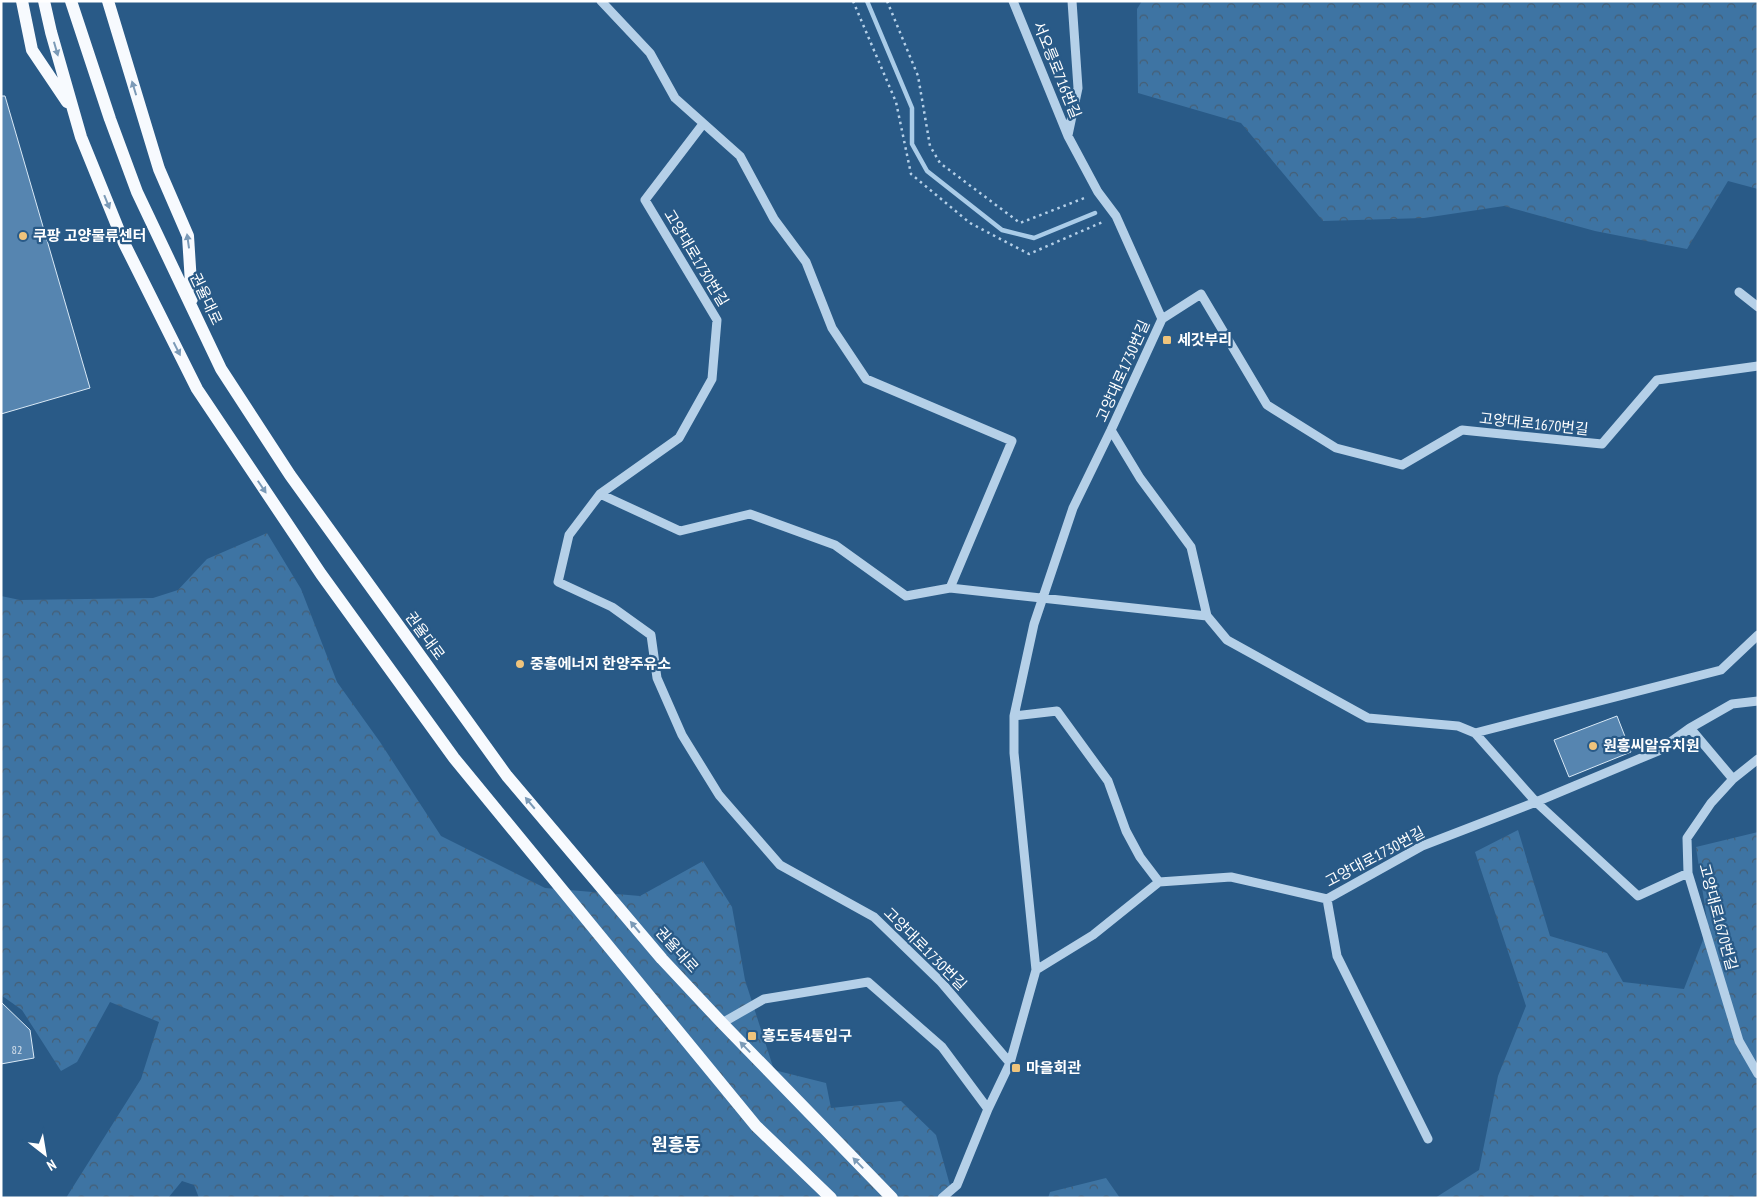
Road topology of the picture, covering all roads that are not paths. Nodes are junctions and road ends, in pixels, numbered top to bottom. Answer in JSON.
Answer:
{"nodes":[{"id":1,"x":22,"y":1,"type":"edge"},
{"id":2,"x":44,"y":1,"type":"edge"},
{"id":3,"x":71,"y":1,"type":"edge"},
{"id":4,"x":108,"y":1,"type":"edge"},
{"id":5,"x":601,"y":1,"type":"edge"},
{"id":6,"x":1013,"y":1,"type":"edge"},
{"id":7,"x":1072,"y":1,"type":"edge"},
{"id":8,"x":74,"y":113,"type":"junction"},
{"id":9,"x":703,"y":124,"type":"junction"},
{"id":10,"x":1068,"y":136,"type":"junction"},
{"id":11,"x":1739,"y":292,"type":"dead end"},
{"id":12,"x":192,"y":307,"type":"junction"},
{"id":13,"x":1758,"y":307,"type":"edge"},
{"id":14,"x":1162,"y":319,"type":"junction"},
{"id":15,"x":1758,"y":366,"type":"edge"},
{"id":16,"x":1111,"y":430,"type":"junction"},
{"id":17,"x":600,"y":494,"type":"junction"},
{"id":18,"x":950,"y":588,"type":"junction"},
{"id":19,"x":1042,"y":597,"type":"junction"},
{"id":20,"x":1206,"y":616,"type":"junction"},
{"id":21,"x":1758,"y":635,"type":"edge"},
{"id":22,"x":1758,"y":701,"type":"edge"},
{"id":23,"x":1014,"y":716,"type":"junction"},
{"id":24,"x":1690,"y":728,"type":"junction"},
{"id":25,"x":1475,"y":733,"type":"junction"},
{"id":26,"x":1758,"y":759,"type":"edge"},
{"id":27,"x":1733,"y":779,"type":"junction"},
{"id":28,"x":1536,"y":802,"type":"junction"},
{"id":29,"x":1688,"y":873,"type":"junction"},
{"id":30,"x":1159,"y":882,"type":"junction"},
{"id":31,"x":1327,"y":899,"type":"junction"},
{"id":32,"x":1036,"y":970,"type":"junction"},
{"id":33,"x":722,"y":1023,"type":"junction"},
{"id":34,"x":1010,"y":1063,"type":"junction"},
{"id":35,"x":1758,"y":1074,"type":"edge"},
{"id":36,"x":988,"y":1109,"type":"junction"},
{"id":37,"x":1428,"y":1139,"type":"dead end"},
{"id":38,"x":832,"y":1198,"type":"edge"},
{"id":39,"x":892,"y":1198,"type":"edge"},
{"id":40,"x":942,"y":1198,"type":"edge"}],
"edges":[{"from":1,"to":8,"type":"main road"},
{"from":2,"to":8,"type":"main road","one_way":true},
{"from":3,"to":12,"type":"main road","name":"권율대로"},
{"from":12,"to":4,"type":"main road","one_way":true},
{"from":5,"to":9,"type":"street"},
{"from":6,"to":10,"type":"street","name":"서오릉로716번길"},
{"from":7,"to":10,"type":"street","name":"서오릉로716번길"},
{"from":8,"to":38,"type":"main road","one_way":true},
{"from":9,"to":17,"type":"street","name":"고양대로1730번길"},
{"from":9,"to":18,"type":"street"},
{"from":10,"to":14,"type":"street","name":"고양대로1730번길"},
{"from":11,"to":13,"type":"street"},
{"from":33,"to":12,"type":"main road","name":"권율대로","one_way":true},
{"from":14,"to":15,"type":"street","name":"고양대로1670번길"},
{"from":14,"to":16,"type":"street","name":"고양대로1730번길"},
{"from":16,"to":19,"type":"street","name":"고양대로1730번길"},
{"from":16,"to":20,"type":"street"},
{"from":17,"to":18,"type":"street"},
{"from":17,"to":34,"type":"street","name":"고양대로1730번길"},
{"from":18,"to":19,"type":"street"},
{"from":19,"to":20,"type":"street"},
{"from":19,"to":23,"type":"street","name":"고양대로1730번길"},
{"from":20,"to":25,"type":"street"},
{"from":21,"to":25,"type":"street"},
{"from":22,"to":24,"type":"street","name":"고양대로1730번길"},
{"from":23,"to":30,"type":"street"},
{"from":23,"to":32,"type":"street","name":"고양대로1730번길"},
{"from":24,"to":27,"type":"street"},
{"from":24,"to":28,"type":"street","name":"고양대로1730번길"},
{"from":25,"to":28,"type":"street"},
{"from":26,"to":27,"type":"street","name":"고양대로1670번길"},
{"from":27,"to":29,"type":"street","name":"고양대로1670번길"},
{"from":28,"to":29,"type":"street"},
{"from":28,"to":31,"type":"street","name":"고양대로1730번길"},
{"from":29,"to":35,"type":"street","name":"고양대로1670번길"},
{"from":30,"to":31,"type":"street","name":"고양대로1730번길"},
{"from":30,"to":32,"type":"street"},
{"from":31,"to":37,"type":"street"},
{"from":32,"to":34,"type":"street","name":"고양대로1730번길"},
{"from":33,"to":36,"type":"street"},
{"from":39,"to":33,"type":"main road","name":"권율대로","one_way":true},
{"from":34,"to":36,"type":"street","name":"고양대로1730번길"},
{"from":36,"to":40,"type":"street","name":"고양대로1730번길"}]}
